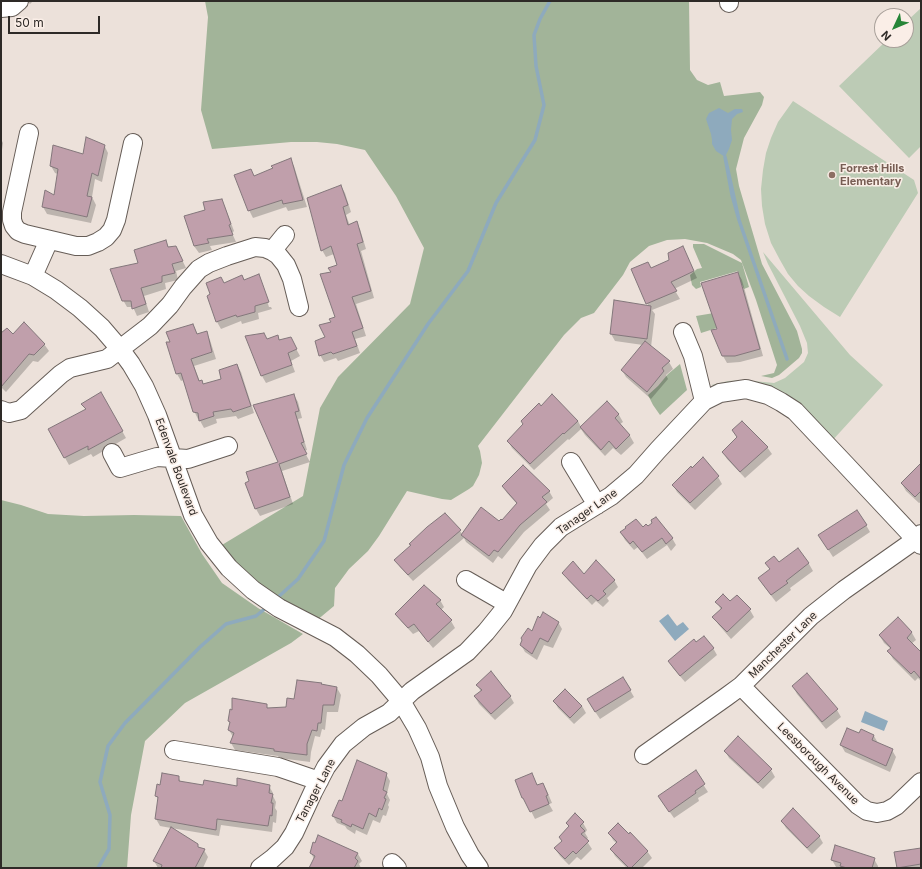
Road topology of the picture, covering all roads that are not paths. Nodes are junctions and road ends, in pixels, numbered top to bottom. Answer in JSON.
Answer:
{"nodes":[{"id":1,"x":19,"y":1,"type":"edge"},
{"id":2,"x":1,"y":8,"type":"edge"},
{"id":3,"x":29,"y":133,"type":"dead end"},
{"id":4,"x":133,"y":143,"type":"dead end"},
{"id":5,"x":285,"y":235,"type":"dead end"},
{"id":6,"x":49,"y":240,"type":"junction"},
{"id":7,"x":272,"y":251,"type":"junction"},
{"id":8,"x":1,"y":264,"type":"edge"},
{"id":9,"x":33,"y":276,"type":"junction"},
{"id":10,"x":299,"y":307,"type":"dead end"},
{"id":11,"x":683,"y":332,"type":"dead end"},
{"id":12,"x":120,"y":349,"type":"junction"},
{"id":13,"x":704,"y":401,"type":"junction"},
{"id":14,"x":1,"y":410,"type":"edge"},
{"id":15,"x":228,"y":446,"type":"dead end"},
{"id":16,"x":112,"y":453,"type":"dead end"},
{"id":17,"x":173,"y":458,"type":"junction"},
{"id":18,"x":571,"y":462,"type":"dead end"},
{"id":19,"x":597,"y":505,"type":"junction"},
{"id":20,"x":919,"y":540,"type":"edge"},
{"id":21,"x":466,"y":580,"type":"dead end"},
{"id":22,"x":506,"y":603,"type":"junction"},
{"id":23,"x":741,"y":686,"type":"junction"},
{"id":24,"x":401,"y":701,"type":"junction"},
{"id":25,"x":174,"y":750,"type":"dead end"},
{"id":26,"x":644,"y":755,"type":"dead end"},
{"id":27,"x":319,"y":781,"type":"junction"},
{"id":28,"x":921,"y":782,"type":"edge"},
{"id":29,"x":456,"y":827,"type":"junction"},
{"id":30,"x":260,"y":868,"type":"edge"},
{"id":31,"x":479,"y":868,"type":"edge"},
{"id":32,"x":490,"y":868,"type":"edge"}],
"edges":[{"from":1,"to":2,"type":"street"},
{"from":3,"to":6,"type":"street"},
{"from":4,"to":6,"type":"street"},
{"from":5,"to":7,"type":"street"},
{"from":6,"to":9,"type":"street"},
{"from":7,"to":10,"type":"street"},
{"from":7,"to":12,"type":"street"},
{"from":8,"to":9,"type":"street","name":"Edenvale Boulevard"},
{"from":9,"to":12,"type":"street","name":"Edenvale Boulevard"},
{"from":11,"to":13,"type":"street"},
{"from":12,"to":14,"type":"street"},
{"from":12,"to":17,"type":"street","name":"Edenvale Boulevard"},
{"from":13,"to":19,"type":"street","name":"Tanager Lane"},
{"from":13,"to":20,"type":"street","name":"Tanager Lane"},
{"from":15,"to":17,"type":"street"},
{"from":16,"to":17,"type":"street"},
{"from":17,"to":24,"type":"street","name":"Edenvale Boulevard"},
{"from":18,"to":19,"type":"street"},
{"from":19,"to":22,"type":"street","name":"Tanager Lane"},
{"from":20,"to":23,"type":"street","name":"Manchester Lane"},
{"from":21,"to":22,"type":"street"},
{"from":22,"to":24,"type":"street","name":"Tanager Lane"},
{"from":23,"to":26,"type":"street","name":"Manchester Lane"},
{"from":23,"to":28,"type":"street","name":"Leesborough Avenue"},
{"from":24,"to":27,"type":"street","name":"Tanager Lane"},
{"from":24,"to":29,"type":"street","name":"Edenvale Boulevard"},
{"from":25,"to":27,"type":"street"},
{"from":27,"to":30,"type":"street","name":"Tanager Lane"},
{"from":29,"to":31,"type":"street","name":"Edenvale Boulevard"},
{"from":29,"to":32,"type":"street","name":"Edenvale Boulevard"}]}
